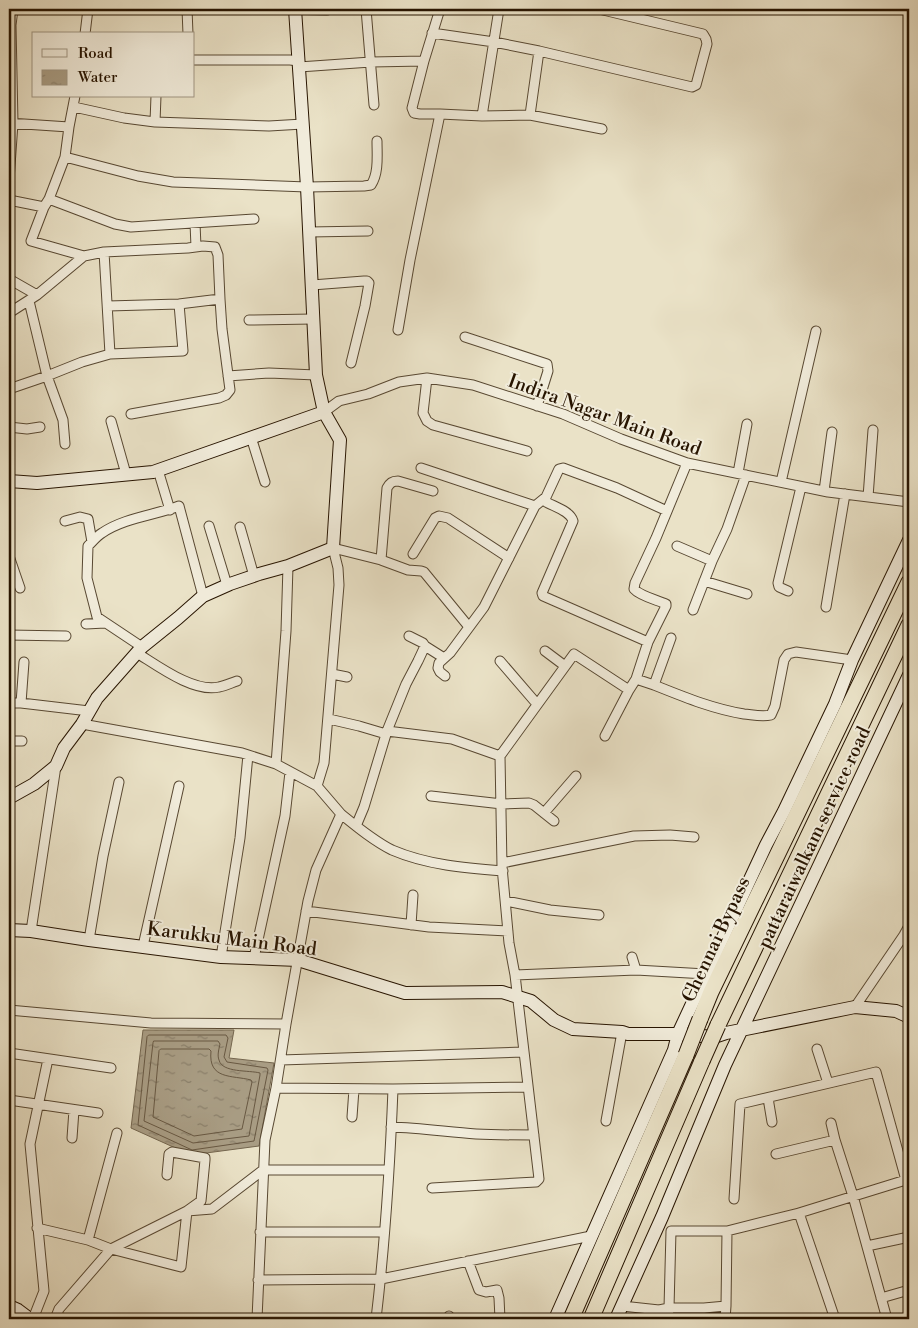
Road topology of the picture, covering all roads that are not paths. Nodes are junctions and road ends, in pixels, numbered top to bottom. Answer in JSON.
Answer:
{"nodes":[{"id":1,"x":13,"y":9,"type":"edge"},
{"id":2,"x":88,"y":9,"type":"edge"},
{"id":3,"x":187,"y":9,"type":"edge"},
{"id":4,"x":274,"y":9,"type":"edge"},
{"id":5,"x":296,"y":9,"type":"edge"},
{"id":6,"x":366,"y":9,"type":"edge"},
{"id":7,"x":440,"y":9,"type":"edge"},
{"id":8,"x":499,"y":9,"type":"edge"},
{"id":9,"x":599,"y":9,"type":"edge"},
{"id":10,"x":327,"y":10,"type":"edge"},
{"id":11,"x":85,"y":32,"type":"edge"},
{"id":12,"x":188,"y":32,"type":"edge"},
{"id":13,"x":432,"y":33,"type":"junction"},
{"id":14,"x":494,"y":42,"type":"junction"},
{"id":15,"x":539,"y":51,"type":"junction"},
{"id":16,"x":195,"y":60,"type":"edge"},
{"id":17,"x":424,"y":61,"type":"junction"},
{"id":18,"x":371,"y":62,"type":"junction"},
{"id":19,"x":299,"y":64,"type":"junction"},
{"id":20,"x":75,"y":98,"type":"edge"},
{"id":21,"x":156,"y":98,"type":"edge"},
{"id":22,"x":374,"y":105,"type":"dead end"},
{"id":23,"x":74,"y":107,"type":"junction"},
{"id":24,"x":440,"y":114,"type":"junction"},
{"id":25,"x":530,"y":115,"type":"junction"},
{"id":26,"x":482,"y":116,"type":"junction"},
{"id":27,"x":155,"y":122,"type":"junction"},
{"id":28,"x":11,"y":123,"type":"edge"},
{"id":29,"x":303,"y":124,"type":"junction"},
{"id":30,"x":68,"y":127,"type":"junction"},
{"id":31,"x":602,"y":129,"type":"dead end"},
{"id":32,"x":378,"y":141,"type":"dead end"},
{"id":33,"x":65,"y":157,"type":"junction"},
{"id":34,"x":9,"y":180,"type":"edge"},
{"id":35,"x":307,"y":187,"type":"junction"},
{"id":36,"x":9,"y":200,"type":"edge"},
{"id":37,"x":47,"y":203,"type":"junction"},
{"id":38,"x":254,"y":219,"type":"dead end"},
{"id":39,"x":195,"y":223,"type":"junction"},
{"id":40,"x":368,"y":231,"type":"dead end"},
{"id":41,"x":309,"y":232,"type":"junction"},
{"id":42,"x":196,"y":247,"type":"junction"},
{"id":43,"x":104,"y":252,"type":"junction"},
{"id":44,"x":84,"y":256,"type":"junction"},
{"id":45,"x":9,"y":279,"type":"edge"},
{"id":46,"x":312,"y":285,"type":"junction"},
{"id":47,"x":37,"y":296,"type":"junction"},
{"id":48,"x":220,"y":298,"type":"junction"},
{"id":49,"x":29,"y":301,"type":"junction"},
{"id":50,"x":179,"y":304,"type":"junction"},
{"id":51,"x":108,"y":306,"type":"junction"},
{"id":52,"x":9,"y":313,"type":"edge"},
{"id":53,"x":313,"y":319,"type":"junction"},
{"id":54,"x":249,"y":320,"type":"dead end"},
{"id":55,"x":398,"y":330,"type":"dead end"},
{"id":56,"x":816,"y":331,"type":"dead end"},
{"id":57,"x":465,"y":337,"type":"dead end"},
{"id":58,"x":110,"y":354,"type":"junction"},
{"id":59,"x":351,"y":363,"type":"dead end"},
{"id":60,"x":316,"y":375,"type":"junction"},
{"id":61,"x":47,"y":376,"type":"junction"},
{"id":62,"x":228,"y":376,"type":"junction"},
{"id":63,"x":427,"y":378,"type":"junction"},
{"id":64,"x":9,"y":389,"type":"edge"},
{"id":65,"x":537,"y":406,"type":"junction"},
{"id":66,"x":324,"y":412,"type":"junction"},
{"id":67,"x":131,"y":414,"type":"dead end"},
{"id":68,"x":111,"y":421,"type":"dead end"},
{"id":69,"x":747,"y":424,"type":"dead end"},
{"id":70,"x":9,"y":427,"type":"edge"},
{"id":71,"x":40,"y":427,"type":"dead end"},
{"id":72,"x":872,"y":430,"type":"dead end"},
{"id":73,"x":832,"y":432,"type":"dead end"},
{"id":74,"x":251,"y":437,"type":"junction"},
{"id":75,"x":65,"y":444,"type":"dead end"},
{"id":76,"x":527,"y":451,"type":"dead end"},
{"id":77,"x":687,"y":463,"type":"junction"},
{"id":78,"x":421,"y":468,"type":"dead end"},
{"id":79,"x":158,"y":470,"type":"junction"},
{"id":80,"x":126,"y":474,"type":"junction"},
{"id":81,"x":742,"y":474,"type":"junction"},
{"id":82,"x":9,"y":481,"type":"edge"},
{"id":83,"x":265,"y":482,"type":"dead end"},
{"id":84,"x":781,"y":482,"type":"junction"},
{"id":85,"x":801,"y":487,"type":"junction"},
{"id":86,"x":433,"y":491,"type":"dead end"},
{"id":87,"x":824,"y":491,"type":"junction"},
{"id":88,"x":845,"y":494,"type":"junction"},
{"id":89,"x":546,"y":497,"type":"junction"},
{"id":90,"x":868,"y":497,"type":"junction"},
{"id":91,"x":909,"y":502,"type":"edge"},
{"id":92,"x":534,"y":506,"type":"junction"},
{"id":93,"x":170,"y":510,"type":"junction"},
{"id":94,"x":667,"y":511,"type":"junction"},
{"id":95,"x":66,"y":521,"type":"dead end"},
{"id":96,"x":209,"y":526,"type":"dead end"},
{"id":97,"x":240,"y":527,"type":"dead end"},
{"id":98,"x":909,"y":540,"type":"edge"},
{"id":99,"x":92,"y":542,"type":"junction"},
{"id":100,"x":677,"y":546,"type":"dead end"},
{"id":101,"x":333,"y":548,"type":"junction"},
{"id":102,"x":413,"y":554,"type":"dead end"},
{"id":103,"x":9,"y":556,"type":"edge"},
{"id":104,"x":510,"y":558,"type":"junction"},
{"id":105,"x":381,"y":560,"type":"junction"},
{"id":106,"x":712,"y":561,"type":"junction"},
{"id":107,"x":288,"y":566,"type":"junction"},
{"id":108,"x":254,"y":576,"type":"junction"},
{"id":109,"x":704,"y":582,"type":"junction"},
{"id":110,"x":909,"y":582,"type":"edge"},
{"id":111,"x":226,"y":586,"type":"junction"},
{"id":112,"x":20,"y":588,"type":"dead end"},
{"id":113,"x":788,"y":591,"type":"dead end"},
{"id":114,"x":747,"y":594,"type":"dead end"},
{"id":115,"x":203,"y":596,"type":"junction"},
{"id":116,"x":826,"y":607,"type":"dead end"},
{"id":117,"x":693,"y":610,"type":"dead end"},
{"id":118,"x":106,"y":623,"type":"junction"},
{"id":119,"x":86,"y":624,"type":"dead end"},
{"id":120,"x":909,"y":625,"type":"edge"},
{"id":121,"x":469,"y":627,"type":"junction"},
{"id":122,"x":9,"y":635,"type":"edge"},
{"id":123,"x":66,"y":636,"type":"dead end"},
{"id":124,"x":409,"y":636,"type":"dead end"},
{"id":125,"x":671,"y":638,"type":"dead end"},
{"id":126,"x":648,"y":642,"type":"junction"},
{"id":127,"x":425,"y":646,"type":"junction"},
{"id":128,"x":139,"y":650,"type":"junction"},
{"id":129,"x":545,"y":651,"type":"dead end"},
{"id":130,"x":444,"y":658,"type":"junction"},
{"id":131,"x":852,"y":660,"type":"junction"},
{"id":132,"x":500,"y":661,"type":"dead end"},
{"id":133,"x":24,"y":662,"type":"dead end"},
{"id":134,"x":565,"y":666,"type":"junction"},
{"id":135,"x":332,"y":674,"type":"junction"},
{"id":136,"x":909,"y":675,"type":"edge"},
{"id":137,"x":445,"y":676,"type":"dead end"},
{"id":138,"x":347,"y":677,"type":"dead end"},
{"id":139,"x":636,"y":679,"type":"junction"},
{"id":140,"x":237,"y":681,"type":"dead end"},
{"id":141,"x":654,"y":686,"type":"junction"},
{"id":142,"x":629,"y":690,"type":"junction"},
{"id":143,"x":9,"y":703,"type":"edge"},
{"id":144,"x":21,"y":704,"type":"junction"},
{"id":145,"x":537,"y":704,"type":"junction"},
{"id":146,"x":90,"y":711,"type":"junction"},
{"id":147,"x":329,"y":719,"type":"junction"},
{"id":148,"x":82,"y":724,"type":"junction"},
{"id":149,"x":387,"y":733,"type":"junction"},
{"id":150,"x":605,"y":736,"type":"dead end"},
{"id":151,"x":9,"y":741,"type":"edge"},
{"id":152,"x":22,"y":741,"type":"dead end"},
{"id":153,"x":248,"y":755,"type":"junction"},
{"id":154,"x":500,"y":756,"type":"junction"},
{"id":155,"x":276,"y":764,"type":"junction"},
{"id":156,"x":56,"y":766,"type":"junction"},
{"id":157,"x":290,"y":772,"type":"junction"},
{"id":158,"x":576,"y":776,"type":"dead end"},
{"id":159,"x":119,"y":782,"type":"dead end"},
{"id":160,"x":179,"y":786,"type":"dead end"},
{"id":161,"x":317,"y":786,"type":"junction"},
{"id":162,"x":431,"y":796,"type":"dead end"},
{"id":163,"x":9,"y":798,"type":"edge"},
{"id":164,"x":502,"y":804,"type":"junction"},
{"id":165,"x":544,"y":813,"type":"junction"},
{"id":166,"x":341,"y":814,"type":"junction"},
{"id":167,"x":554,"y":820,"type":"dead end"},
{"id":168,"x":356,"y":826,"type":"junction"},
{"id":169,"x":694,"y":837,"type":"dead end"},
{"id":170,"x":502,"y":867,"type":"junction"},
{"id":171,"x":413,"y":895,"type":"dead end"},
{"id":172,"x":506,"y":901,"type":"junction"},
{"id":173,"x":306,"y":911,"type":"junction"},
{"id":174,"x":599,"y":915,"type":"dead end"},
{"id":175,"x":411,"y":925,"type":"junction"},
{"id":176,"x":909,"y":926,"type":"edge"},
{"id":177,"x":9,"y":930,"type":"edge"},
{"id":178,"x":31,"y":931,"type":"junction"},
{"id":179,"x":508,"y":931,"type":"junction"},
{"id":180,"x":907,"y":935,"type":"edge"},
{"id":181,"x":89,"y":940,"type":"junction"},
{"id":182,"x":142,"y":946,"type":"junction"},
{"id":183,"x":632,"y":956,"type":"dead end"},
{"id":184,"x":221,"y":957,"type":"junction"},
{"id":185,"x":254,"y":958,"type":"junction"},
{"id":186,"x":298,"y":960,"type":"junction"},
{"id":187,"x":636,"y":970,"type":"junction"},
{"id":188,"x":706,"y":974,"type":"junction"},
{"id":189,"x":515,"y":975,"type":"junction"},
{"id":190,"x":517,"y":997,"type":"junction"},
{"id":191,"x":855,"y":1007,"type":"junction"},
{"id":192,"x":9,"y":1010,"type":"edge"},
{"id":193,"x":909,"y":1017,"type":"edge"},
{"id":194,"x":286,"y":1024,"type":"junction"},
{"id":195,"x":742,"y":1030,"type":"junction"},
{"id":196,"x":622,"y":1032,"type":"junction"},
{"id":197,"x":678,"y":1034,"type":"junction"},
{"id":198,"x":817,"y":1049,"type":"dead end"},
{"id":199,"x":524,"y":1052,"type":"junction"},
{"id":200,"x":9,"y":1053,"type":"edge"},
{"id":201,"x":48,"y":1059,"type":"junction"},
{"id":202,"x":281,"y":1060,"type":"junction"},
{"id":203,"x":111,"y":1068,"type":"dead end"},
{"id":204,"x":828,"y":1084,"type":"junction"},
{"id":205,"x":527,"y":1087,"type":"junction"},
{"id":206,"x":276,"y":1088,"type":"junction"},
{"id":207,"x":354,"y":1089,"type":"junction"},
{"id":208,"x":393,"y":1089,"type":"junction"},
{"id":209,"x":768,"y":1098,"type":"junction"},
{"id":210,"x":9,"y":1100,"type":"edge"},
{"id":211,"x":38,"y":1104,"type":"junction"},
{"id":212,"x":74,"y":1110,"type":"junction"},
{"id":213,"x":98,"y":1113,"type":"dead end"},
{"id":214,"x":352,"y":1118,"type":"dead end"},
{"id":215,"x":606,"y":1121,"type":"dead end"},
{"id":216,"x":772,"y":1122,"type":"dead end"},
{"id":217,"x":831,"y":1123,"type":"dead end"},
{"id":218,"x":391,"y":1127,"type":"junction"},
{"id":219,"x":117,"y":1133,"type":"dead end"},
{"id":220,"x":534,"y":1135,"type":"junction"},
{"id":221,"x":72,"y":1138,"type":"dead end"},
{"id":222,"x":835,"y":1140,"type":"junction"},
{"id":223,"x":776,"y":1154,"type":"dead end"},
{"id":224,"x":263,"y":1170,"type":"junction"},
{"id":225,"x":390,"y":1170,"type":"junction"},
{"id":226,"x":167,"y":1175,"type":"dead end"},
{"id":227,"x":908,"y":1180,"type":"edge"},
{"id":228,"x":432,"y":1188,"type":"dead end"},
{"id":229,"x":853,"y":1196,"type":"junction"},
{"id":230,"x":734,"y":1198,"type":"dead end"},
{"id":231,"x":187,"y":1211,"type":"junction"},
{"id":232,"x":799,"y":1213,"type":"junction"},
{"id":233,"x":37,"y":1228,"type":"junction"},
{"id":234,"x":727,"y":1231,"type":"junction"},
{"id":235,"x":260,"y":1232,"type":"junction"},
{"id":236,"x":384,"y":1232,"type":"junction"},
{"id":237,"x":591,"y":1236,"type":"junction"},
{"id":238,"x":909,"y":1237,"type":"edge"},
{"id":239,"x":88,"y":1240,"type":"junction"},
{"id":240,"x":867,"y":1246,"type":"junction"},
{"id":241,"x":111,"y":1250,"type":"junction"},
{"id":242,"x":468,"y":1261,"type":"junction"},
{"id":243,"x":381,"y":1279,"type":"junction"},
{"id":244,"x":258,"y":1280,"type":"junction"},
{"id":245,"x":909,"y":1290,"type":"edge"},
{"id":246,"x":882,"y":1298,"type":"junction"},
{"id":247,"x":9,"y":1306,"type":"edge"},
{"id":248,"x":622,"y":1306,"type":"junction"},
{"id":249,"x":726,"y":1306,"type":"junction"},
{"id":250,"x":669,"y":1308,"type":"junction"},
{"id":251,"x":32,"y":1319,"type":"edge"},
{"id":252,"x":55,"y":1319,"type":"edge"},
{"id":253,"x":257,"y":1319,"type":"edge"},
{"id":254,"x":376,"y":1319,"type":"edge"},
{"id":255,"x":500,"y":1319,"type":"edge"},
{"id":256,"x":555,"y":1319,"type":"edge"},
{"id":257,"x":570,"y":1319,"type":"edge"},
{"id":258,"x":591,"y":1319,"type":"edge"},
{"id":259,"x":616,"y":1319,"type":"edge"},
{"id":260,"x":668,"y":1319,"type":"edge"},
{"id":261,"x":725,"y":1319,"type":"edge"},
{"id":262,"x":835,"y":1319,"type":"edge"},
{"id":263,"x":887,"y":1319,"type":"edge"}],
"edges":[{"from":1,"to":28,"type":"street"},
{"from":2,"to":11,"type":"street"},
{"from":3,"to":12,"type":"street"},
{"from":4,"to":5,"type":"street"},
{"from":5,"to":10,"type":"street"},
{"from":5,"to":19,"type":"street"},
{"from":6,"to":18,"type":"street"},
{"from":7,"to":13,"type":"street"},
{"from":8,"to":14,"type":"street"},
{"from":9,"to":15,"type":"street"},
{"from":13,"to":14,"type":"street"},
{"from":13,"to":17,"type":"street"},
{"from":14,"to":15,"type":"street"},
{"from":14,"to":26,"type":"street"},
{"from":15,"to":25,"type":"street"},
{"from":16,"to":19,"type":"street"},
{"from":17,"to":18,"type":"street"},
{"from":17,"to":24,"type":"street"},
{"from":18,"to":19,"type":"street"},
{"from":18,"to":22,"type":"street"},
{"from":19,"to":29,"type":"street"},
{"from":20,"to":23,"type":"street"},
{"from":21,"to":27,"type":"street"},
{"from":23,"to":27,"type":"street"},
{"from":23,"to":30,"type":"street"},
{"from":24,"to":26,"type":"street"},
{"from":24,"to":55,"type":"street"},
{"from":25,"to":26,"type":"street"},
{"from":25,"to":31,"type":"street"},
{"from":27,"to":29,"type":"street"},
{"from":28,"to":30,"type":"street"},
{"from":28,"to":34,"type":"street"},
{"from":29,"to":35,"type":"street"},
{"from":30,"to":33,"type":"street"},
{"from":32,"to":35,"type":"street"},
{"from":33,"to":35,"type":"street"},
{"from":33,"to":37,"type":"street"},
{"from":35,"to":41,"type":"street"},
{"from":36,"to":37,"type":"street"},
{"from":37,"to":39,"type":"street"},
{"from":37,"to":44,"type":"street"},
{"from":38,"to":39,"type":"street"},
{"from":39,"to":42,"type":"street"},
{"from":40,"to":41,"type":"street"},
{"from":41,"to":46,"type":"street"},
{"from":42,"to":43,"type":"street"},
{"from":42,"to":48,"type":"street"},
{"from":43,"to":44,"type":"street"},
{"from":43,"to":51,"type":"street"},
{"from":44,"to":47,"type":"street"},
{"from":45,"to":47,"type":"street"},
{"from":46,"to":53,"type":"street"},
{"from":46,"to":59,"type":"street"},
{"from":47,"to":49,"type":"street"},
{"from":48,"to":50,"type":"street"},
{"from":48,"to":62,"type":"street"},
{"from":49,"to":52,"type":"street"},
{"from":49,"to":61,"type":"street"},
{"from":50,"to":51,"type":"street"},
{"from":50,"to":58,"type":"street"},
{"from":51,"to":58,"type":"street"},
{"from":53,"to":54,"type":"street"},
{"from":53,"to":60,"type":"street"},
{"from":56,"to":84,"type":"street"},
{"from":57,"to":65,"type":"street"},
{"from":58,"to":61,"type":"street"},
{"from":60,"to":62,"type":"street"},
{"from":60,"to":66,"type":"street"},
{"from":61,"to":64,"type":"street"},
{"from":61,"to":75,"type":"street"},
{"from":62,"to":67,"type":"street"},
{"from":63,"to":65,"type":"street","name":"Indira Nagar Main Road"},
{"from":63,"to":66,"type":"street","name":"Indira Nagar Main Road"},
{"from":63,"to":76,"type":"street"},
{"from":65,"to":77,"type":"street","name":"Indira Nagar Main Road"},
{"from":66,"to":74,"type":"street"},
{"from":66,"to":101,"type":"street"},
{"from":68,"to":80,"type":"street"},
{"from":69,"to":81,"type":"street"},
{"from":70,"to":71,"type":"street"},
{"from":72,"to":90,"type":"street"},
{"from":73,"to":87,"type":"street"},
{"from":74,"to":79,"type":"street"},
{"from":74,"to":83,"type":"street"},
{"from":77,"to":81,"type":"street","name":"Indira Nagar Main Road"},
{"from":77,"to":94,"type":"street"},
{"from":78,"to":92,"type":"street"},
{"from":79,"to":80,"type":"street"},
{"from":79,"to":93,"type":"street"},
{"from":80,"to":82,"type":"street"},
{"from":81,"to":84,"type":"street","name":"Indira Nagar Main Road"},
{"from":81,"to":106,"type":"street"},
{"from":84,"to":85,"type":"street","name":"Indira Nagar Main Road"},
{"from":85,"to":87,"type":"street","name":"Indira Nagar Main Road"},
{"from":85,"to":113,"type":"street"},
{"from":86,"to":105,"type":"street"},
{"from":87,"to":88,"type":"street","name":"Indira Nagar Main Road"},
{"from":88,"to":90,"type":"street","name":"Indira Nagar Main Road"},
{"from":88,"to":116,"type":"street"},
{"from":89,"to":92,"type":"street"},
{"from":89,"to":94,"type":"street"},
{"from":89,"to":126,"type":"street"},
{"from":90,"to":91,"type":"street","name":"Indira Nagar Main Road"},
{"from":92,"to":104,"type":"street"},
{"from":93,"to":99,"type":"street"},
{"from":93,"to":115,"type":"street"},
{"from":94,"to":126,"type":"street"},
{"from":95,"to":99,"type":"street"},
{"from":96,"to":111,"type":"street"},
{"from":97,"to":108,"type":"street"},
{"from":98,"to":131,"type":"street"},
{"from":99,"to":118,"type":"street"},
{"from":100,"to":106,"type":"street"},
{"from":101,"to":105,"type":"street"},
{"from":101,"to":107,"type":"street"},
{"from":101,"to":135,"type":"street"},
{"from":102,"to":104,"type":"street"},
{"from":103,"to":112,"type":"street"},
{"from":104,"to":121,"type":"street"},
{"from":105,"to":121,"type":"street"},
{"from":106,"to":109,"type":"street"},
{"from":107,"to":108,"type":"street"},
{"from":107,"to":155,"type":"street"},
{"from":108,"to":111,"type":"street"},
{"from":109,"to":114,"type":"street"},
{"from":109,"to":117,"type":"street"},
{"from":110,"to":257,"type":"highway","name":"Chennai Bypass","bridge":true},
{"from":111,"to":115,"type":"street"},
{"from":115,"to":128,"type":"street"},
{"from":118,"to":119,"type":"street"},
{"from":118,"to":128,"type":"street"},
{"from":120,"to":258,"type":"highway","name":"Chennai Bypass","bridge":true},
{"from":121,"to":130,"type":"street"},
{"from":122,"to":123,"type":"street"},
{"from":124,"to":127,"type":"street"},
{"from":125,"to":141,"type":"street"},
{"from":126,"to":139,"type":"street"},
{"from":127,"to":130,"type":"street"},
{"from":127,"to":149,"type":"street"},
{"from":128,"to":140,"type":"street"},
{"from":128,"to":146,"type":"street"},
{"from":129,"to":134,"type":"street"},
{"from":130,"to":137,"type":"street"},
{"from":131,"to":141,"type":"street"},
{"from":131,"to":188,"type":"street"},
{"from":132,"to":145,"type":"street"},
{"from":133,"to":144,"type":"street"},
{"from":134,"to":142,"type":"street"},
{"from":134,"to":145,"type":"street"},
{"from":135,"to":138,"type":"street"},
{"from":135,"to":147,"type":"street"},
{"from":136,"to":195,"type":"street","name":"pattaraiwalkam service road"},
{"from":139,"to":141,"type":"street"},
{"from":139,"to":142,"type":"street"},
{"from":142,"to":150,"type":"street"},
{"from":143,"to":144,"type":"street"},
{"from":144,"to":146,"type":"street"},
{"from":145,"to":154,"type":"street"},
{"from":146,"to":148,"type":"street"},
{"from":147,"to":149,"type":"street"},
{"from":147,"to":161,"type":"street"},
{"from":148,"to":153,"type":"street"},
{"from":148,"to":156,"type":"street"},
{"from":149,"to":154,"type":"street"},
{"from":149,"to":168,"type":"street"},
{"from":151,"to":152,"type":"street"},
{"from":153,"to":155,"type":"street"},
{"from":153,"to":184,"type":"street"},
{"from":154,"to":164,"type":"street"},
{"from":155,"to":157,"type":"street"},
{"from":156,"to":163,"type":"street"},
{"from":156,"to":178,"type":"street"},
{"from":157,"to":161,"type":"street"},
{"from":157,"to":185,"type":"street"},
{"from":158,"to":165,"type":"street"},
{"from":159,"to":181,"type":"street"},
{"from":160,"to":182,"type":"street"},
{"from":161,"to":166,"type":"street"},
{"from":162,"to":164,"type":"street"},
{"from":164,"to":165,"type":"street"},
{"from":164,"to":170,"type":"street"},
{"from":165,"to":167,"type":"street"},
{"from":166,"to":168,"type":"street"},
{"from":166,"to":173,"type":"street"},
{"from":168,"to":170,"type":"street"},
{"from":169,"to":170,"type":"street"},
{"from":170,"to":172,"type":"street"},
{"from":171,"to":175,"type":"street"},
{"from":172,"to":174,"type":"street"},
{"from":172,"to":179,"type":"street"},
{"from":173,"to":175,"type":"street"},
{"from":173,"to":186,"type":"street"},
{"from":175,"to":179,"type":"street"},
{"from":176,"to":180,"type":"street"},
{"from":177,"to":178,"type":"street","name":"Karukku Main Road"},
{"from":178,"to":181,"type":"street","name":"Karukku Main Road"},
{"from":179,"to":189,"type":"street"},
{"from":180,"to":191,"type":"street"},
{"from":181,"to":182,"type":"street","name":"Karukku Main Road"},
{"from":182,"to":184,"type":"street","name":"Karukku Main Road"},
{"from":183,"to":187,"type":"street"},
{"from":184,"to":185,"type":"street","name":"Karukku Main Road"},
{"from":185,"to":186,"type":"street","name":"Karukku Main Road"},
{"from":186,"to":190,"type":"street","name":"Karukku Main Road"},
{"from":186,"to":194,"type":"street"},
{"from":187,"to":188,"type":"street"},
{"from":187,"to":189,"type":"street"},
{"from":188,"to":197,"type":"street"},
{"from":189,"to":190,"type":"street"},
{"from":190,"to":196,"type":"street","name":"Karukku Main Road"},
{"from":190,"to":199,"type":"street"},
{"from":191,"to":193,"type":"street","name":"Karukku Main Road"},
{"from":191,"to":195,"type":"street","name":"Karukku Main Road"},
{"from":192,"to":194,"type":"street"},
{"from":194,"to":202,"type":"street"},
{"from":195,"to":197,"type":"street","name":"Karukku Main Road"},
{"from":195,"to":248,"type":"street","name":"pattaraiwalkam service road"},
{"from":196,"to":197,"type":"street","name":"Karukku Main Road"},
{"from":196,"to":215,"type":"street"},
{"from":197,"to":237,"type":"street"},
{"from":198,"to":204,"type":"street"},
{"from":199,"to":202,"type":"street"},
{"from":199,"to":205,"type":"street"},
{"from":200,"to":201,"type":"street"},
{"from":201,"to":203,"type":"street"},
{"from":201,"to":211,"type":"street"},
{"from":202,"to":206,"type":"street"},
{"from":204,"to":209,"type":"street"},
{"from":204,"to":227,"type":"street"},
{"from":205,"to":208,"type":"street"},
{"from":205,"to":220,"type":"street"},
{"from":206,"to":207,"type":"street"},
{"from":206,"to":224,"type":"street"},
{"from":207,"to":208,"type":"street"},
{"from":207,"to":214,"type":"street"},
{"from":208,"to":218,"type":"street"},
{"from":209,"to":216,"type":"street"},
{"from":209,"to":230,"type":"street"},
{"from":210,"to":211,"type":"street"},
{"from":211,"to":212,"type":"street"},
{"from":211,"to":233,"type":"street"},
{"from":212,"to":213,"type":"street"},
{"from":212,"to":221,"type":"street"},
{"from":217,"to":222,"type":"street"},
{"from":218,"to":220,"type":"street"},
{"from":218,"to":225,"type":"street"},
{"from":219,"to":239,"type":"street"},
{"from":220,"to":228,"type":"street"},
{"from":222,"to":223,"type":"street"},
{"from":222,"to":229,"type":"street"},
{"from":224,"to":225,"type":"street"},
{"from":224,"to":231,"type":"street"},
{"from":224,"to":235,"type":"street"},
{"from":225,"to":236,"type":"street"},
{"from":226,"to":231,"type":"street"},
{"from":227,"to":229,"type":"street"},
{"from":229,"to":232,"type":"street"},
{"from":229,"to":240,"type":"street"},
{"from":231,"to":241,"type":"street"},
{"from":231,"to":241,"type":"street"},
{"from":232,"to":234,"type":"street"},
{"from":232,"to":262,"type":"street"},
{"from":233,"to":239,"type":"street"},
{"from":233,"to":251,"type":"street"},
{"from":234,"to":249,"type":"street"},
{"from":234,"to":250,"type":"street"},
{"from":235,"to":236,"type":"street"},
{"from":235,"to":244,"type":"street"},
{"from":236,"to":243,"type":"street"},
{"from":237,"to":242,"type":"street"},
{"from":237,"to":256,"type":"street"},
{"from":238,"to":240,"type":"street"},
{"from":239,"to":241,"type":"street"},
{"from":240,"to":246,"type":"street"},
{"from":241,"to":252,"type":"street"},
{"from":242,"to":243,"type":"street"},
{"from":242,"to":255,"type":"street"},
{"from":243,"to":244,"type":"street"},
{"from":243,"to":254,"type":"street"},
{"from":244,"to":253,"type":"street"},
{"from":245,"to":246,"type":"street"},
{"from":246,"to":263,"type":"street"},
{"from":247,"to":251,"type":"street"},
{"from":248,"to":250,"type":"street"},
{"from":248,"to":259,"type":"street","name":"pattaraiwalkam service road"},
{"from":249,"to":250,"type":"street"},
{"from":249,"to":261,"type":"street"},
{"from":250,"to":260,"type":"street"}]}
